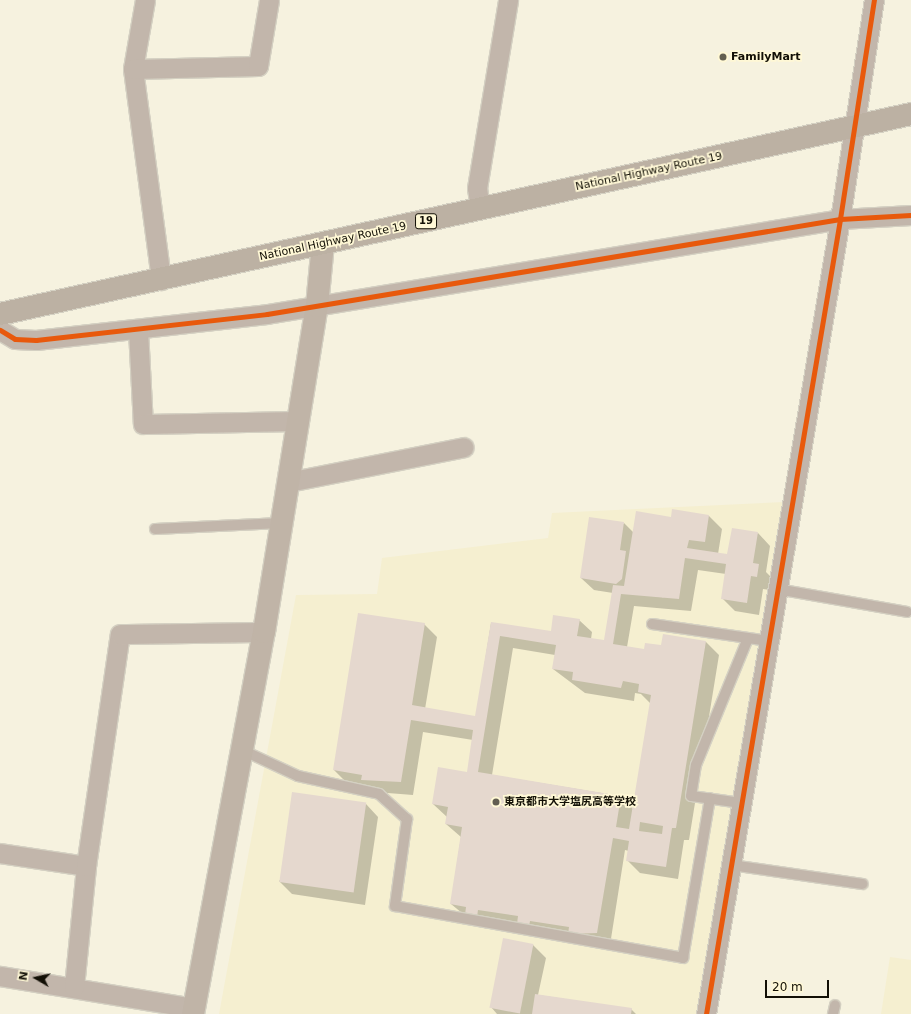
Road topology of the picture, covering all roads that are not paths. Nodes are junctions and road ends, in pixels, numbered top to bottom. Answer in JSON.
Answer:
{"nodes":[{"id":1,"x":145,"y":0,"type":"edge"},
{"id":2,"x":268,"y":0,"type":"edge"},
{"id":3,"x":508,"y":0,"type":"edge"},
{"id":4,"x":874,"y":0,"type":"edge"},
{"id":5,"x":133,"y":69,"type":"junction"},
{"id":6,"x":911,"y":114,"type":"edge"},
{"id":7,"x":911,"y":118,"type":"edge"},
{"id":8,"x":853,"y":128,"type":"junction"},
{"id":9,"x":480,"y":209,"type":"junction"},
{"id":10,"x":911,"y":215,"type":"edge"},
{"id":11,"x":840,"y":219,"type":"junction"},
{"id":12,"x":323,"y":244,"type":"junction"},
{"id":13,"x":161,"y":280,"type":"junction"},
{"id":14,"x":317,"y":306,"type":"junction"},
{"id":15,"x":0,"y":314,"type":"edge"},
{"id":16,"x":0,"y":330,"type":"edge"},
{"id":17,"x":138,"y":330,"type":"junction"},
{"id":18,"x":299,"y":421,"type":"junction"},
{"id":19,"x":464,"y":447,"type":"dead end"},
{"id":20,"x":288,"y":482,"type":"junction"},
{"id":21,"x":281,"y":523,"type":"junction"},
{"id":22,"x":155,"y":529,"type":"dead end"},
{"id":23,"x":777,"y":589,"type":"junction"},
{"id":24,"x":906,"y":612,"type":"dead end"},
{"id":25,"x":652,"y":624,"type":"dead end"},
{"id":26,"x":264,"y":632,"type":"junction"},
{"id":27,"x":748,"y":638,"type":"junction"},
{"id":28,"x":769,"y":641,"type":"junction"},
{"id":29,"x":242,"y":750,"type":"junction"},
{"id":30,"x":710,"y":798,"type":"junction"},
{"id":31,"x":741,"y":803,"type":"junction"},
{"id":32,"x":0,"y":854,"type":"edge"},
{"id":33,"x":731,"y":865,"type":"junction"},
{"id":34,"x":86,"y":866,"type":"junction"},
{"id":35,"x":863,"y":884,"type":"dead end"},
{"id":36,"x":0,"y":978,"type":"edge"},
{"id":37,"x":74,"y":987,"type":"junction"},
{"id":38,"x":194,"y":1011,"type":"edge"},
{"id":39,"x":706,"y":1014,"type":"edge"}],
"edges":[{"from":1,"to":5,"type":"street"},
{"from":2,"to":5,"type":"street"},
{"from":3,"to":9,"type":"street"},
{"from":4,"to":8,"type":"street"},
{"from":5,"to":13,"type":"street"},
{"from":6,"to":8,"type":"highway","name":"National Highway Route 19","number":"19"},
{"from":7,"to":8,"type":"highway","name":"National Highway Route 19","number":"19"},
{"from":8,"to":9,"type":"highway","name":"National Highway Route 19","number":"19"},
{"from":8,"to":11,"type":"street"},
{"from":9,"to":12,"type":"highway","name":"National Highway Route 19","number":"19"},
{"from":10,"to":11,"type":"street"},
{"from":11,"to":14,"type":"street"},
{"from":11,"to":23,"type":"street"},
{"from":12,"to":13,"type":"highway","name":"National Highway Route 19","number":"19"},
{"from":12,"to":14,"type":"street"},
{"from":13,"to":15,"type":"highway","name":"National Highway Route 19","number":"19"},
{"from":14,"to":17,"type":"street"},
{"from":14,"to":18,"type":"street"},
{"from":16,"to":17,"type":"street"},
{"from":17,"to":18,"type":"street"},
{"from":18,"to":20,"type":"street"},
{"from":19,"to":20,"type":"street"},
{"from":20,"to":21,"type":"street"},
{"from":21,"to":22,"type":"lane"},
{"from":21,"to":26,"type":"street"},
{"from":23,"to":24,"type":"lane"},
{"from":23,"to":28,"type":"street"},
{"from":25,"to":27,"type":"lane"},
{"from":26,"to":29,"type":"street"},
{"from":26,"to":34,"type":"street"},
{"from":27,"to":28,"type":"lane"},
{"from":27,"to":30,"type":"lane"},
{"from":28,"to":31,"type":"street"},
{"from":29,"to":30,"type":"lane"},
{"from":29,"to":38,"type":"street"},
{"from":30,"to":31,"type":"lane"},
{"from":31,"to":33,"type":"street"},
{"from":32,"to":34,"type":"street"},
{"from":33,"to":35,"type":"lane"},
{"from":33,"to":39,"type":"street"},
{"from":34,"to":37,"type":"street"},
{"from":36,"to":37,"type":"street"},
{"from":37,"to":38,"type":"street"}]}
